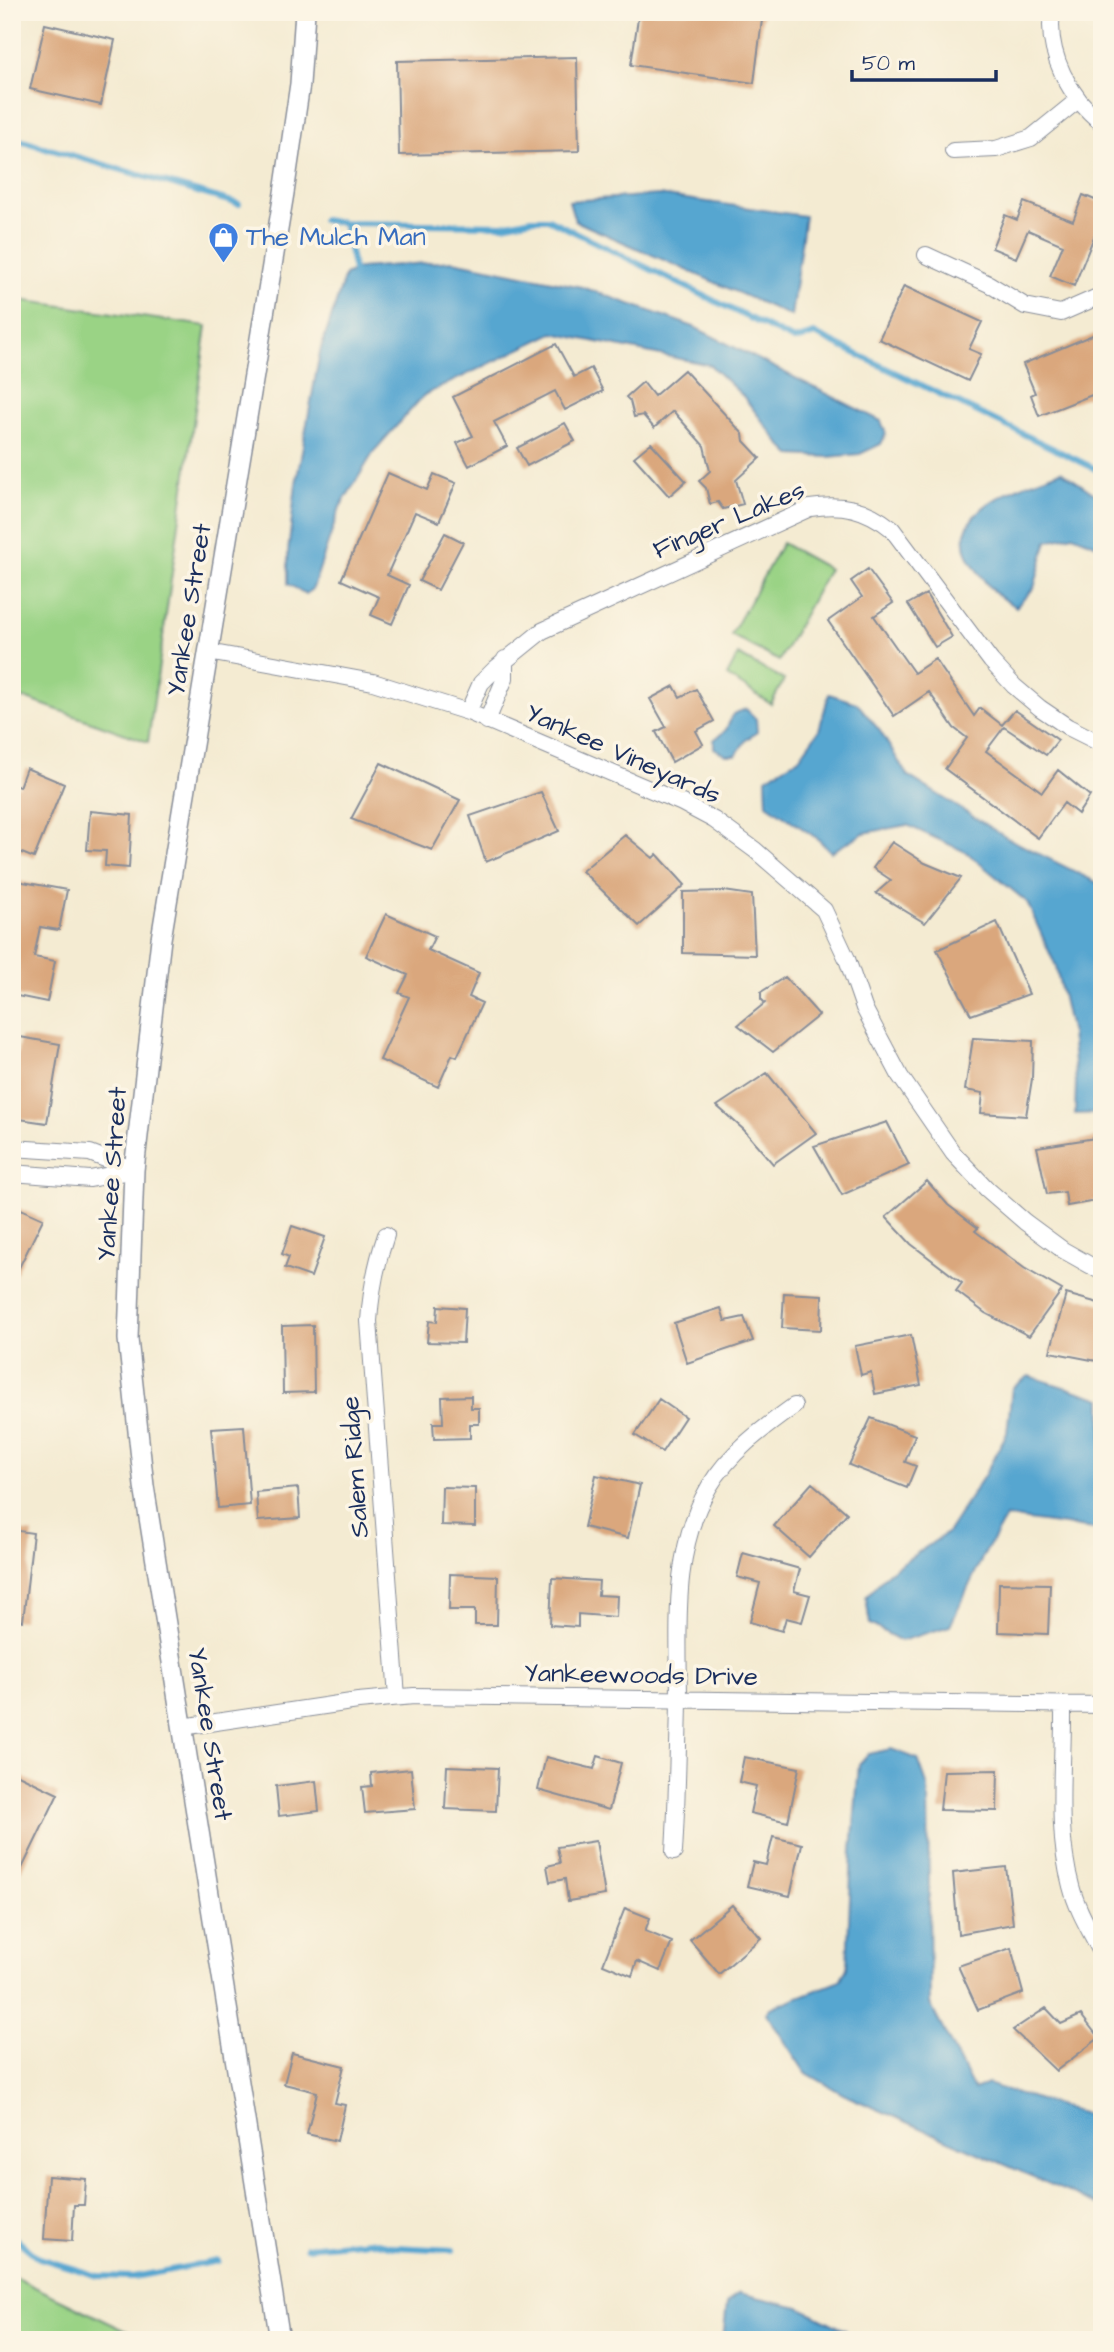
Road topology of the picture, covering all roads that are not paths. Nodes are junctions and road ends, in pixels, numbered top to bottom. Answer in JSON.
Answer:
{"nodes":[{"id":1,"x":305,"y":12,"type":"edge"},
{"id":2,"x":1052,"y":12,"type":"edge"},
{"id":3,"x":1079,"y":100,"type":"junction"},
{"id":4,"x":1102,"y":123,"type":"edge"},
{"id":5,"x":953,"y":151,"type":"dead end"},
{"id":6,"x":926,"y":255,"type":"dead end"},
{"id":7,"x":1102,"y":295,"type":"edge"},
{"id":8,"x":208,"y":652,"type":"junction"},
{"id":9,"x":505,"y":659,"type":"junction"},
{"id":10,"x":468,"y":712,"type":"junction"},
{"id":11,"x":487,"y":721,"type":"junction"},
{"id":12,"x":1102,"y":744,"type":"edge"},
{"id":13,"x":12,"y":1148,"type":"edge"},
{"id":14,"x":134,"y":1170,"type":"junction"},
{"id":15,"x":12,"y":1173,"type":"edge"},
{"id":16,"x":386,"y":1236,"type":"dead end"},
{"id":17,"x":1102,"y":1272,"type":"edge"},
{"id":18,"x":793,"y":1406,"type":"dead end"},
{"id":19,"x":397,"y":1697,"type":"junction"},
{"id":20,"x":679,"y":1700,"type":"junction"},
{"id":21,"x":1063,"y":1704,"type":"junction"},
{"id":22,"x":1102,"y":1705,"type":"edge"},
{"id":23,"x":182,"y":1727,"type":"junction"},
{"id":24,"x":674,"y":1852,"type":"dead end"},
{"id":25,"x":1102,"y":1954,"type":"edge"},
{"id":26,"x":280,"y":2340,"type":"edge"}],
"edges":[{"from":1,"to":8,"type":"street","name":"Yankee Street"},
{"from":2,"to":3,"type":"street"},
{"from":3,"to":4,"type":"street"},
{"from":3,"to":5,"type":"street"},
{"from":6,"to":7,"type":"street"},
{"from":8,"to":10,"type":"street","name":"Yankee Vineyards"},
{"from":8,"to":14,"type":"street","name":"Yankee Street"},
{"from":9,"to":10,"type":"street","name":"Finger Lakes"},
{"from":9,"to":11,"type":"street"},
{"from":9,"to":12,"type":"street","name":"Finger Lakes"},
{"from":10,"to":11,"type":"street","name":"Yankee Vineyards"},
{"from":11,"to":17,"type":"street","name":"Yankee Vineyards"},
{"from":13,"to":14,"type":"street"},
{"from":14,"to":15,"type":"street"},
{"from":14,"to":23,"type":"street","name":"Yankee Street"},
{"from":16,"to":19,"type":"street","name":"Salem Ridge"},
{"from":18,"to":20,"type":"street"},
{"from":19,"to":20,"type":"street","name":"Yankeewoods Drive"},
{"from":19,"to":23,"type":"street","name":"Yankeewoods Drive"},
{"from":20,"to":21,"type":"street","name":"Yankeewoods Drive"},
{"from":20,"to":24,"type":"street"},
{"from":21,"to":22,"type":"street","name":"Yankeewoods Drive"},
{"from":21,"to":25,"type":"street"},
{"from":23,"to":26,"type":"street","name":"Yankee Street"}]}
